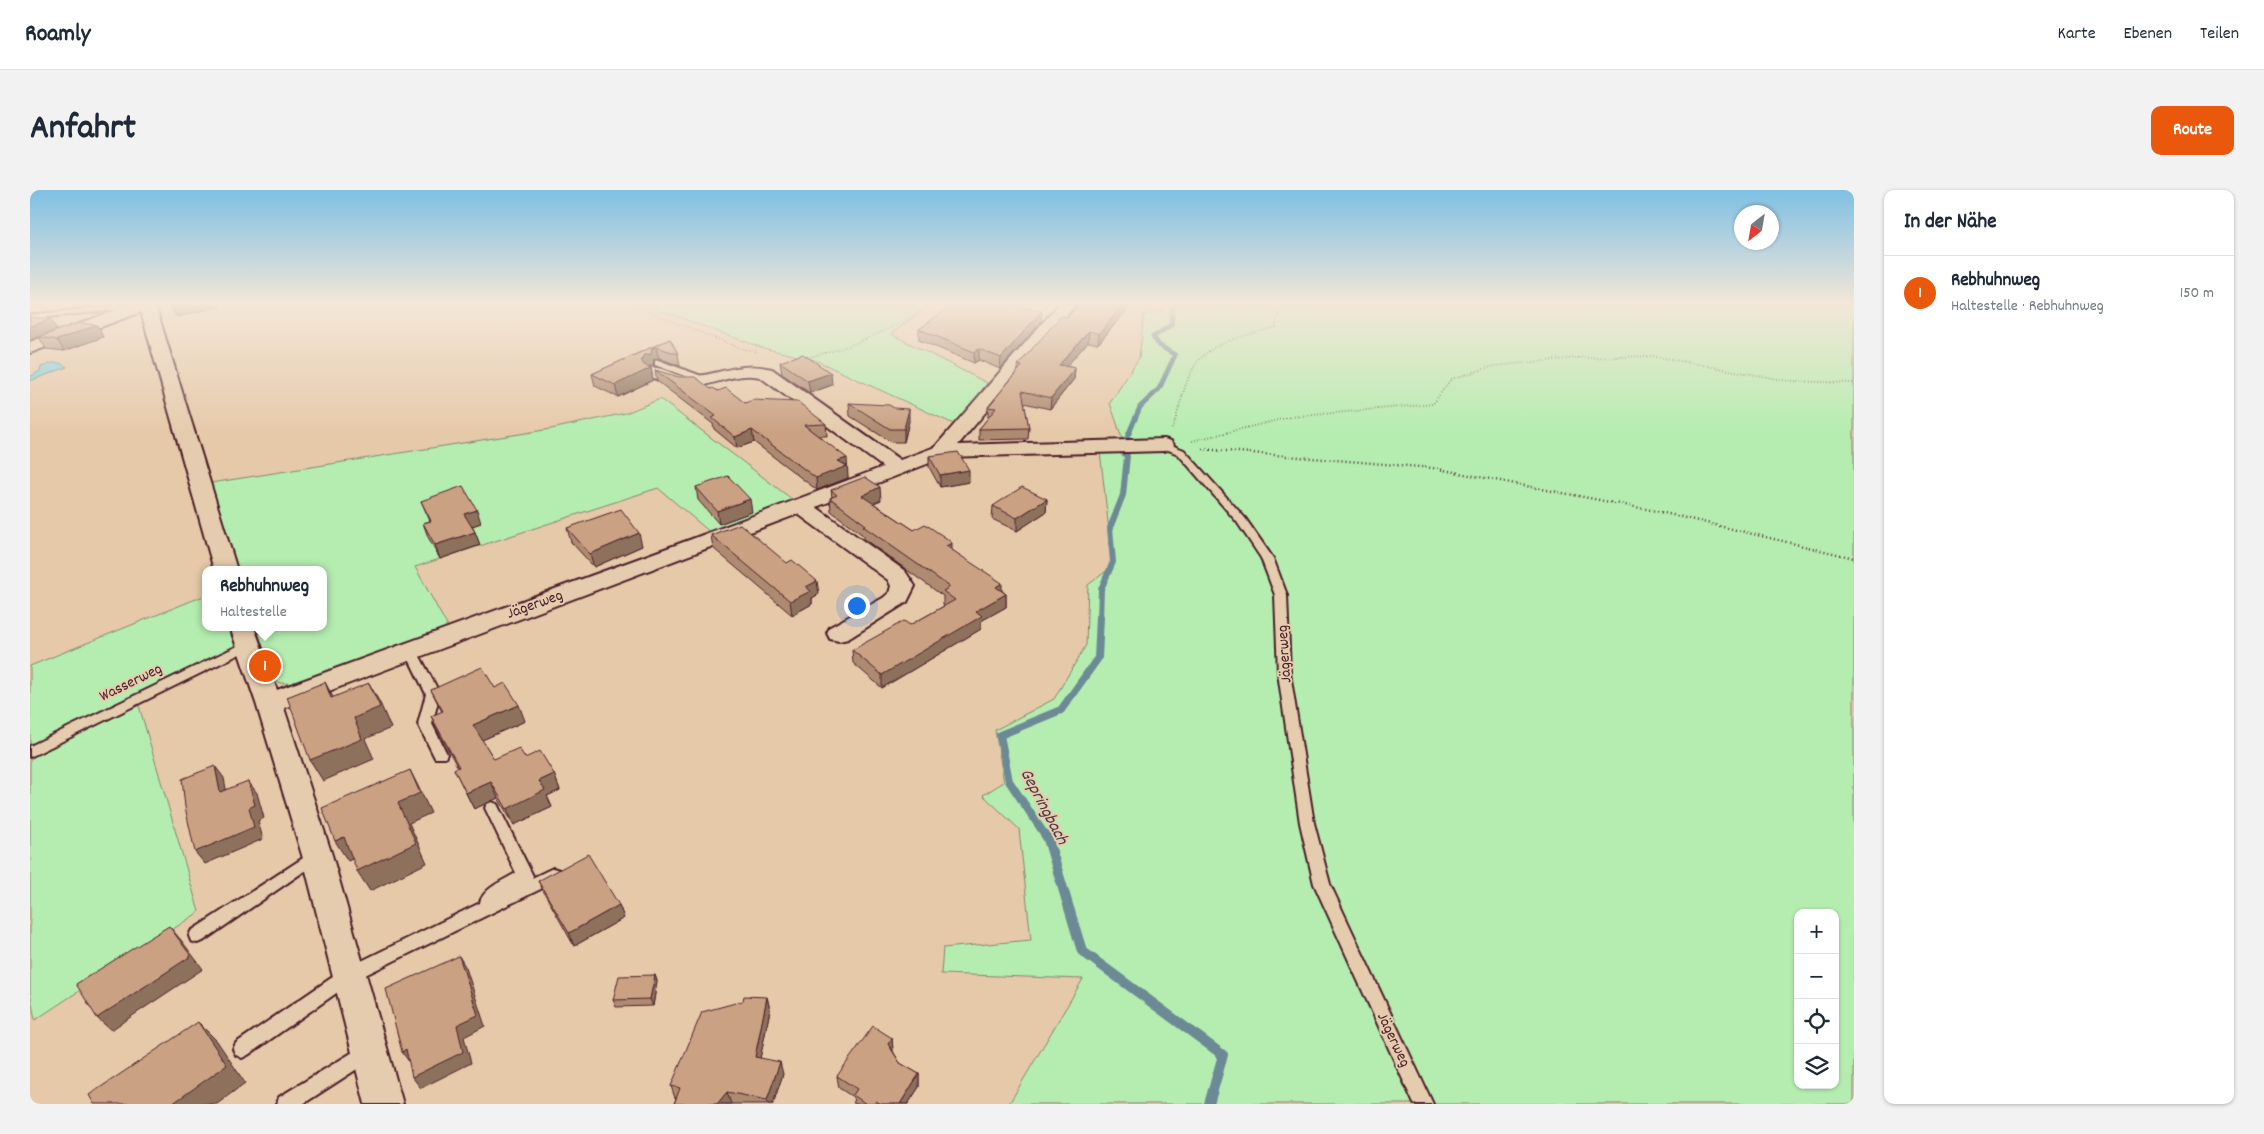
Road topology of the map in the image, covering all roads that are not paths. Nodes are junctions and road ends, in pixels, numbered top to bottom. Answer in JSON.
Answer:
{"nodes":[{"id":1,"x":159,"y":347,"type":"edge"},
{"id":2,"x":1031,"y":347,"type":"edge"},
{"id":3,"x":656,"y":367,"type":"dead end"},
{"id":4,"x":1164,"y":446,"type":"joint"},
{"id":5,"x":942,"y":451,"type":"junction"},
{"id":6,"x":899,"y":469,"type":"junction"},
{"id":7,"x":800,"y":506,"type":"junction"},
{"id":8,"x":225,"y":566,"type":"edge"},
{"id":9,"x":839,"y":633,"type":"dead end"},
{"id":10,"x":245,"y":636,"type":"edge"},
{"id":11,"x":411,"y":651,"type":"junction"},
{"id":12,"x":269,"y":703,"type":"junction"},
{"id":13,"x":30,"y":752,"type":"edge"},
{"id":14,"x":440,"y":754,"type":"dead end"},
{"id":15,"x":492,"y":808,"type":"dead end"},
{"id":16,"x":317,"y":855,"type":"junction"},
{"id":17,"x":570,"y":866,"type":"edge"},
{"id":18,"x":475,"y":913,"type":"junction"},
{"id":19,"x":197,"y":936,"type":"dead end"},
{"id":20,"x":349,"y":975,"type":"junction"},
{"id":21,"x":242,"y":1049,"type":"dead end"},
{"id":22,"x":370,"y":1051,"type":"junction"},
{"id":23,"x":286,"y":1104,"type":"edge"},
{"id":24,"x":384,"y":1104,"type":"edge"},
{"id":25,"x":1424,"y":1104,"type":"edge"}],
"edges":[{"from":1,"to":8,"type":"street"},
{"from":2,"to":5,"type":"street","name":"Jägerweg"},
{"from":3,"to":6,"type":"street"},
{"from":4,"to":5,"type":"street","name":"Jägerweg"},
{"from":4,"to":25,"type":"lane","name":"Jägerweg"},
{"from":5,"to":6,"type":"street","name":"Jägerweg"},
{"from":6,"to":7,"type":"street","name":"Jägerweg"},
{"from":7,"to":9,"type":"street"},
{"from":7,"to":11,"type":"street","name":"Jägerweg"},
{"from":10,"to":12,"type":"street"},
{"from":10,"to":13,"type":"lane","name":"Wasserweg"},
{"from":11,"to":12,"type":"street","name":"Jägerweg"},
{"from":11,"to":14,"type":"lane"},
{"from":12,"to":16,"type":"street"},
{"from":15,"to":18,"type":"lane"},
{"from":16,"to":19,"type":"lane"},
{"from":16,"to":20,"type":"street"},
{"from":17,"to":18,"type":"lane"},
{"from":18,"to":20,"type":"lane"},
{"from":20,"to":21,"type":"lane"},
{"from":20,"to":22,"type":"street"},
{"from":22,"to":23,"type":"lane"},
{"from":22,"to":24,"type":"street"}]}
